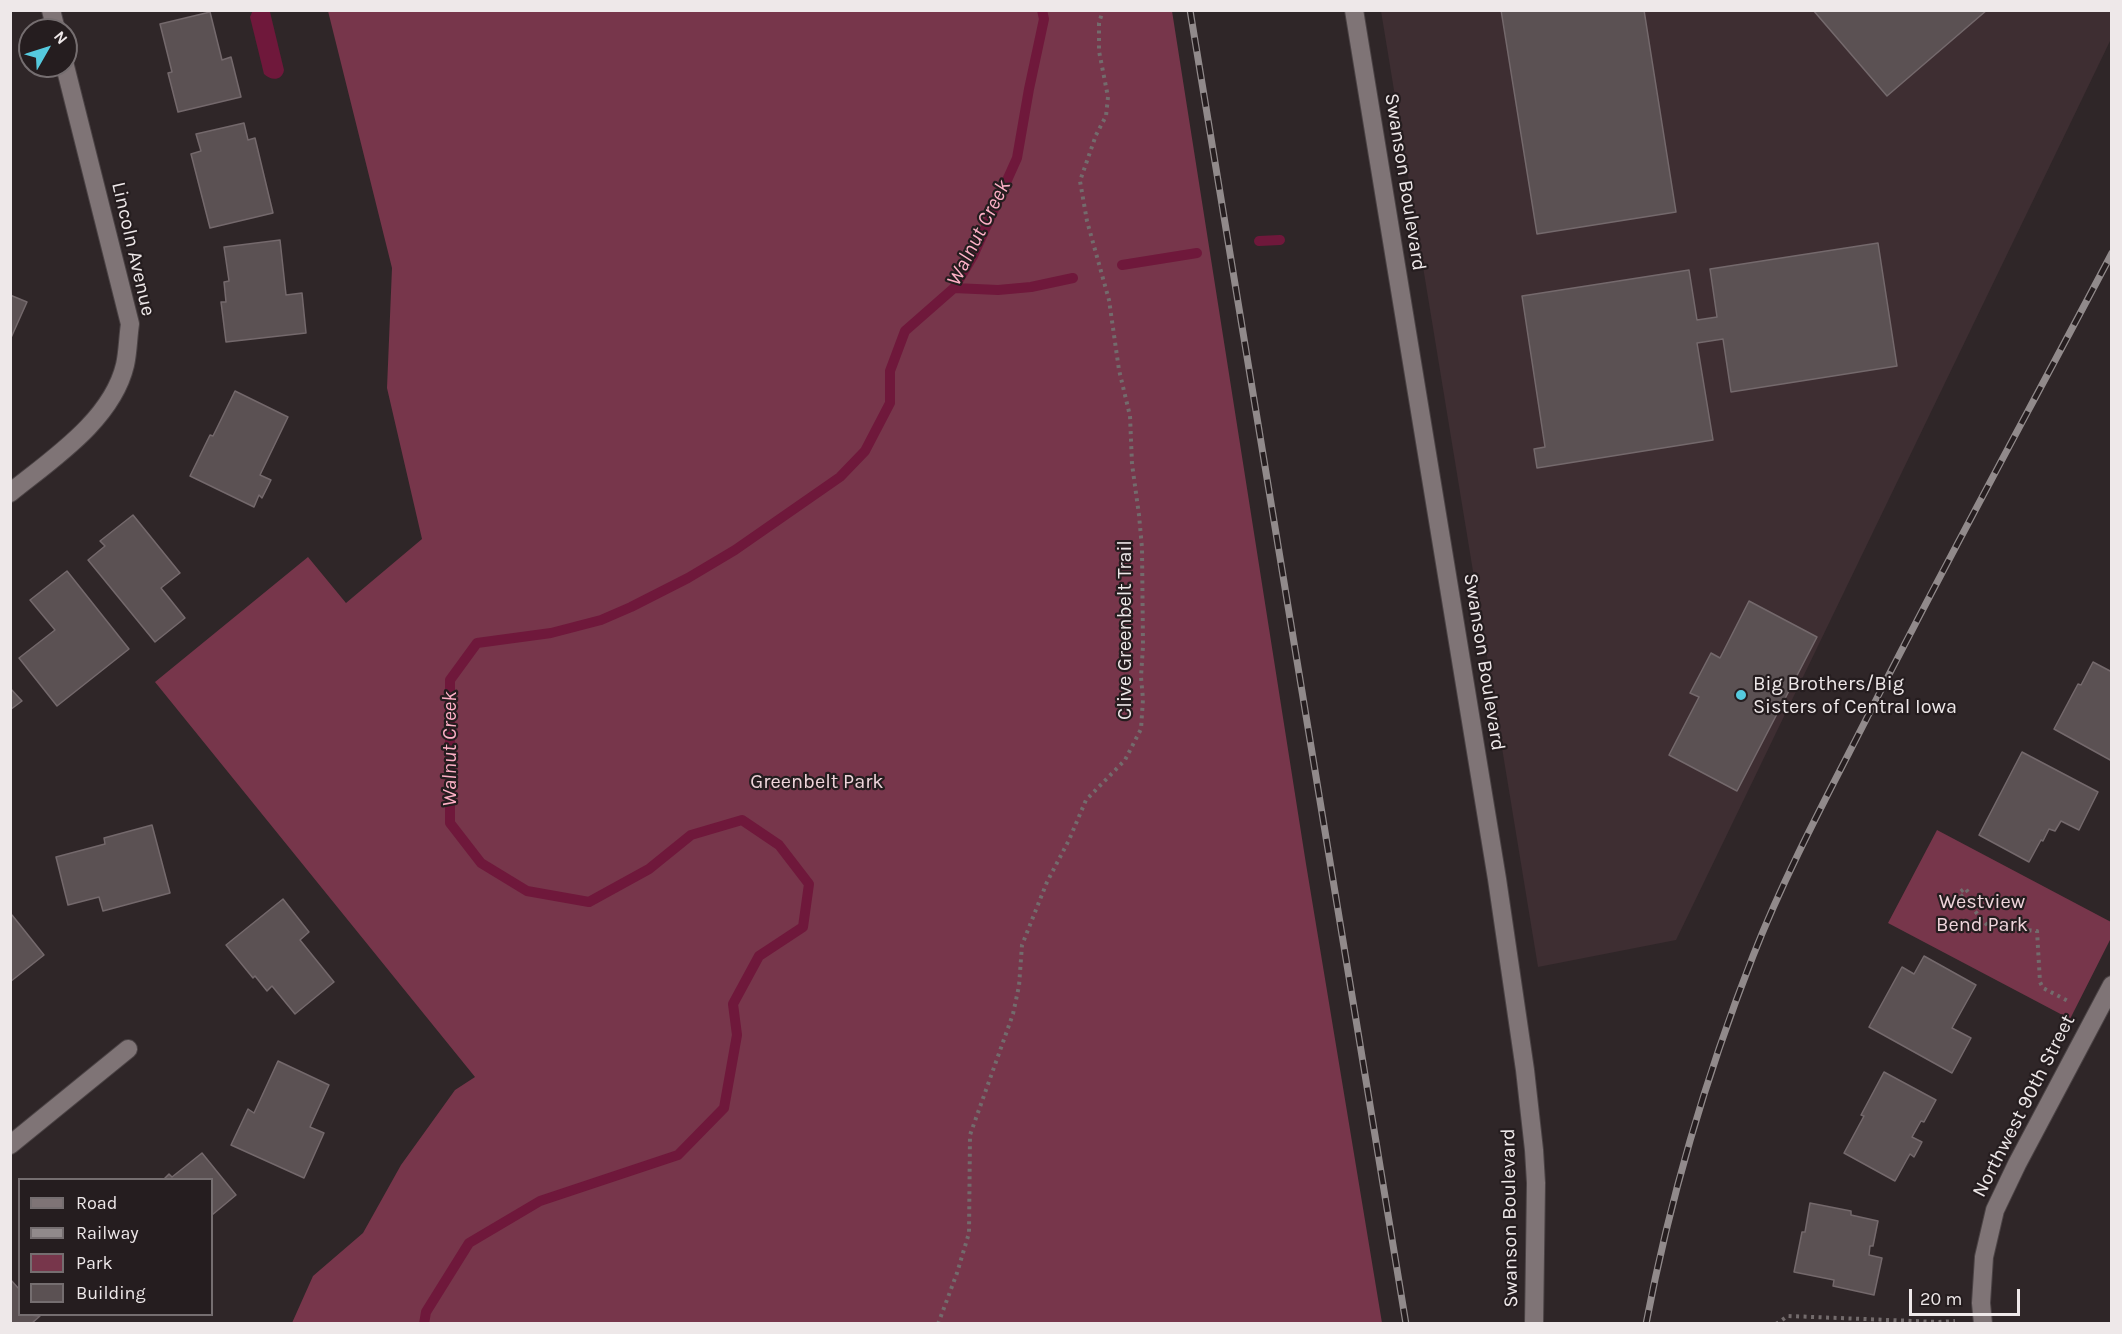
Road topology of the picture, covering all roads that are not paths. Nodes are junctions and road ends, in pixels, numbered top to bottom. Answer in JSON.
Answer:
{"nodes":[{"id":1,"x":1354,"y":10,"type":"edge"},
{"id":2,"x":68,"y":78,"type":"edge"},
{"id":3,"x":10,"y":493,"type":"edge"},
{"id":4,"x":2112,"y":985,"type":"edge"},
{"id":5,"x":128,"y":1049,"type":"dead end"},
{"id":6,"x":10,"y":1145,"type":"edge"},
{"id":7,"x":1983,"y":1321,"type":"edge"},
{"id":8,"x":1534,"y":1323,"type":"edge"}],
"edges":[{"from":1,"to":8,"type":"street","name":"Swanson Boulevard"},
{"from":2,"to":3,"type":"street","name":"Lincoln Avenue"},
{"from":4,"to":7,"type":"street","name":"Northwest 90th Street"},
{"from":5,"to":6,"type":"street"}]}
